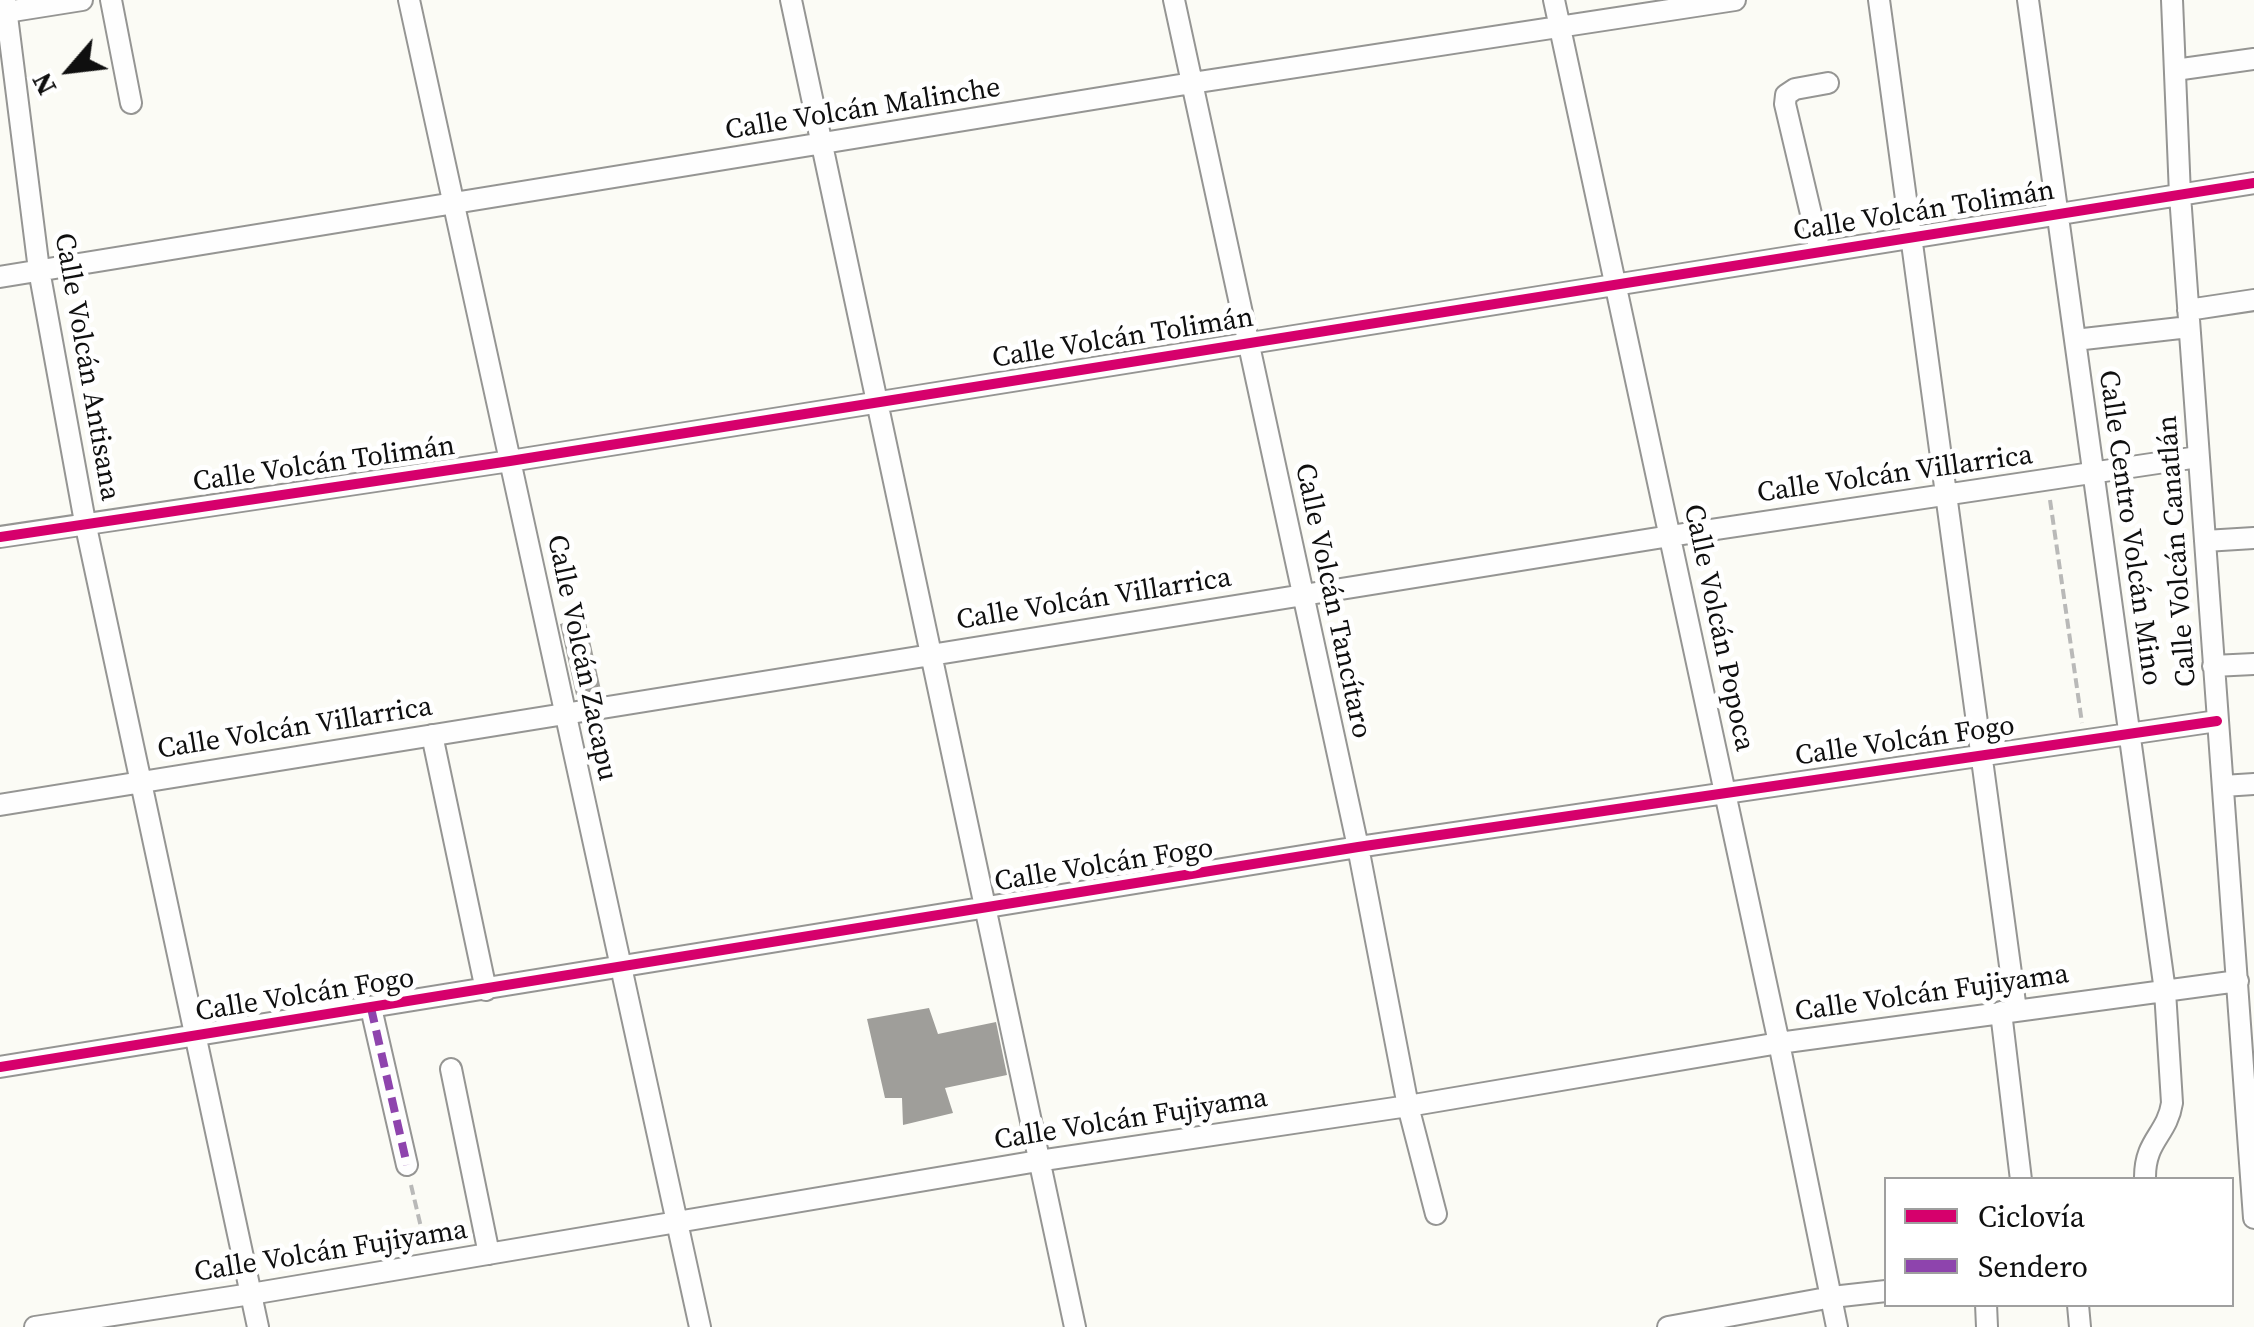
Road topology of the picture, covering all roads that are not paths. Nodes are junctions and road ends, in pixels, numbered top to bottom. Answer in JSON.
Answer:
{"nodes":[{"id":1,"x":82,"y":0,"type":"edge"},
{"id":2,"x":111,"y":0,"type":"edge"},
{"id":3,"x":409,"y":0,"type":"edge"},
{"id":4,"x":791,"y":0,"type":"edge"},
{"id":5,"x":1174,"y":0,"type":"edge"},
{"id":6,"x":1554,"y":0,"type":"edge"},
{"id":7,"x":1735,"y":0,"type":"edge"},
{"id":8,"x":1879,"y":0,"type":"edge"},
{"id":9,"x":2028,"y":0,"type":"edge"},
{"id":10,"x":2172,"y":0,"type":"edge"},
{"id":11,"x":4,"y":9,"type":"edge"},
{"id":12,"x":1560,"y":26,"type":"junction"},
{"id":13,"x":2254,"y":59,"type":"edge"},
{"id":14,"x":2174,"y":70,"type":"junction"},
{"id":15,"x":1192,"y":83,"type":"junction"},
{"id":16,"x":1828,"y":83,"type":"dead end"},
{"id":17,"x":131,"y":103,"type":"dead end"},
{"id":18,"x":822,"y":145,"type":"junction"},
{"id":19,"x":2254,"y":183,"type":"edge"},
{"id":20,"x":2180,"y":194,"type":"junction"},
{"id":21,"x":453,"y":203,"type":"junction"},
{"id":22,"x":2058,"y":214,"type":"junction"},
{"id":23,"x":1911,"y":237,"type":"junction"},
{"id":24,"x":1820,"y":252,"type":"junction"},
{"id":25,"x":39,"y":270,"type":"junction"},
{"id":26,"x":0,"y":276,"type":"edge"},
{"id":27,"x":1615,"y":284,"type":"junction"},
{"id":28,"x":2254,"y":300,"type":"edge"},
{"id":29,"x":2188,"y":318,"type":"junction"},
{"id":30,"x":2075,"y":340,"type":"junction"},
{"id":31,"x":1248,"y":341,"type":"junction"},
{"id":32,"x":876,"y":402,"type":"junction"},
{"id":33,"x":2198,"y":457,"type":"junction"},
{"id":34,"x":510,"y":460,"type":"junction"},
{"id":35,"x":2094,"y":474,"type":"junction"},
{"id":36,"x":1946,"y":496,"type":"junction"},
{"id":37,"x":85,"y":522,"type":"junction"},
{"id":38,"x":0,"y":536,"type":"edge"},
{"id":39,"x":1670,"y":536,"type":"junction"},
{"id":40,"x":2254,"y":538,"type":"edge"},
{"id":41,"x":2205,"y":541,"type":"junction"},
{"id":42,"x":1301,"y":596,"type":"junction"},
{"id":43,"x":930,"y":654,"type":"junction"},
{"id":44,"x":2254,"y":664,"type":"edge"},
{"id":45,"x":2214,"y":666,"type":"junction"},
{"id":46,"x":565,"y":713,"type":"junction"},
{"id":47,"x":2217,"y":721,"type":"junction"},
{"id":48,"x":2129,"y":733,"type":"junction"},
{"id":49,"x":432,"y":735,"type":"junction"},
{"id":50,"x":1981,"y":753,"type":"junction"},
{"id":51,"x":141,"y":782,"type":"junction"},
{"id":52,"x":2254,"y":784,"type":"edge"},
{"id":53,"x":2222,"y":786,"type":"junction"},
{"id":54,"x":1725,"y":791,"type":"junction"},
{"id":55,"x":0,"y":805,"type":"edge"},
{"id":56,"x":1358,"y":847,"type":"junction"},
{"id":57,"x":2254,"y":904,"type":"edge"},
{"id":58,"x":2232,"y":906,"type":"junction"},
{"id":59,"x":984,"y":908,"type":"junction"},
{"id":60,"x":622,"y":968,"type":"junction"},
{"id":61,"x":2238,"y":981,"type":"junction"},
{"id":62,"x":486,"y":990,"type":"junction"},
{"id":63,"x":2165,"y":990,"type":"junction"},
{"id":64,"x":371,"y":1008,"type":"junction"},
{"id":65,"x":2009,"y":1011,"type":"junction"},
{"id":66,"x":2247,"y":1025,"type":"edge"},
{"id":67,"x":196,"y":1036,"type":"junction"},
{"id":68,"x":1779,"y":1043,"type":"junction"},
{"id":69,"x":0,"y":1068,"type":"edge"},
{"id":70,"x":451,"y":1069,"type":"dead end"},
{"id":71,"x":1408,"y":1106,"type":"junction"},
{"id":72,"x":2252,"y":1139,"type":"edge"},
{"id":73,"x":1038,"y":1161,"type":"junction"},
{"id":74,"x":407,"y":1165,"type":"road end"},
{"id":75,"x":2020,"y":1177,"type":"edge"},
{"id":76,"x":2145,"y":1177,"type":"edge"},
{"id":77,"x":1436,"y":1214,"type":"dead end"},
{"id":78,"x":2254,"y":1218,"type":"edge"},
{"id":79,"x":676,"y":1220,"type":"junction"},
{"id":80,"x":489,"y":1254,"type":"junction"},
{"id":81,"x":1884,"y":1290,"type":"edge"},
{"id":82,"x":251,"y":1294,"type":"junction"},
{"id":83,"x":1832,"y":1297,"type":"junction"},
{"id":84,"x":35,"y":1327,"type":"edge"},
{"id":85,"x":258,"y":1327,"type":"edge"},
{"id":86,"x":700,"y":1327,"type":"edge"},
{"id":87,"x":1075,"y":1327,"type":"edge"},
{"id":88,"x":1668,"y":1327,"type":"edge"},
{"id":89,"x":1837,"y":1327,"type":"edge"}],
"edges":[{"from":1,"to":11,"type":"street"},
{"from":2,"to":17,"type":"street"},
{"from":3,"to":21,"type":"street","name":"Calle Volcán Zacapu"},
{"from":4,"to":18,"type":"street"},
{"from":5,"to":15,"type":"street","name":"Calle Volcán Tancítaro"},
{"from":6,"to":12,"type":"street","name":"Calle Volcán Popoca"},
{"from":7,"to":12,"type":"street","name":"Calle Volcán Malinche"},
{"from":8,"to":23,"type":"street"},
{"from":9,"to":22,"type":"street","name":"Calle Centro Volcán Mino"},
{"from":10,"to":14,"type":"street","name":"Calle Volcán Canatlán"},
{"from":11,"to":25,"type":"street","name":"Calle Volcán Antisana"},
{"from":12,"to":15,"type":"street","name":"Calle Volcán Malinche"},
{"from":12,"to":27,"type":"street","name":"Calle Volcán Popoca"},
{"from":13,"to":14,"type":"street"},
{"from":14,"to":20,"type":"street","name":"Calle Volcán Canatlán"},
{"from":15,"to":18,"type":"street","name":"Calle Volcán Malinche"},
{"from":15,"to":31,"type":"street","name":"Calle Volcán Tancítaro"},
{"from":16,"to":24,"type":"street"},
{"from":18,"to":21,"type":"street","name":"Calle Volcán Malinche"},
{"from":18,"to":32,"type":"street"},
{"from":19,"to":20,"type":"street","name":"Calle Volcán Tolimán"},
{"from":20,"to":22,"type":"street","name":"Calle Volcán Tolimán"},
{"from":20,"to":29,"type":"street","name":"Calle Volcán Canatlán"},
{"from":21,"to":25,"type":"street","name":"Calle Volcán Malinche"},
{"from":21,"to":34,"type":"street","name":"Calle Volcán Zacapu"},
{"from":22,"to":23,"type":"street","name":"Calle Volcán Tolimán"},
{"from":22,"to":30,"type":"street","name":"Calle Centro Volcán Mino"},
{"from":23,"to":24,"type":"street","name":"Calle Volcán Tolimán"},
{"from":23,"to":36,"type":"street"},
{"from":24,"to":27,"type":"street","name":"Calle Volcán Tolimán"},
{"from":25,"to":26,"type":"street","name":"Calle Volcán Malinche"},
{"from":25,"to":37,"type":"street","name":"Calle Volcán Antisana"},
{"from":27,"to":31,"type":"street","name":"Calle Volcán Tolimán"},
{"from":27,"to":39,"type":"street","name":"Calle Volcán Popoca"},
{"from":28,"to":29,"type":"street"},
{"from":29,"to":30,"type":"street"},
{"from":29,"to":33,"type":"street","name":"Calle Volcán Canatlán"},
{"from":30,"to":35,"type":"street","name":"Calle Centro Volcán Mino"},
{"from":31,"to":32,"type":"street","name":"Calle Volcán Tolimán"},
{"from":31,"to":42,"type":"street","name":"Calle Volcán Tancítaro"},
{"from":32,"to":34,"type":"street","name":"Calle Volcán Tolimán"},
{"from":32,"to":43,"type":"street"},
{"from":33,"to":35,"type":"street","name":"Calle Volcán Villarrica"},
{"from":33,"to":41,"type":"street","name":"Calle Volcán Canatlán"},
{"from":34,"to":37,"type":"street","name":"Calle Volcán Tolimán"},
{"from":34,"to":46,"type":"street","name":"Calle Volcán Zacapu"},
{"from":35,"to":36,"type":"street","name":"Calle Volcán Villarrica"},
{"from":35,"to":48,"type":"street","name":"Calle Centro Volcán Mino"},
{"from":36,"to":39,"type":"street","name":"Calle Volcán Villarrica"},
{"from":36,"to":50,"type":"street"},
{"from":37,"to":38,"type":"street","name":"Calle Volcán Tolimán"},
{"from":37,"to":51,"type":"street","name":"Calle Volcán Antisana"},
{"from":39,"to":42,"type":"street","name":"Calle Volcán Villarrica"},
{"from":39,"to":54,"type":"street","name":"Calle Volcán Popoca"},
{"from":40,"to":41,"type":"street"},
{"from":41,"to":45,"type":"street","name":"Calle Volcán Canatlán"},
{"from":42,"to":43,"type":"street","name":"Calle Volcán Villarrica"},
{"from":42,"to":56,"type":"street","name":"Calle Volcán Tancítaro"},
{"from":43,"to":46,"type":"street","name":"Calle Volcán Villarrica"},
{"from":43,"to":59,"type":"street"},
{"from":44,"to":45,"type":"street"},
{"from":45,"to":47,"type":"street","name":"Calle Volcán Canatlán"},
{"from":46,"to":49,"type":"street","name":"Calle Volcán Villarrica"},
{"from":46,"to":60,"type":"street","name":"Calle Volcán Zacapu"},
{"from":47,"to":48,"type":"street","name":"Calle Volcán Fogo"},
{"from":47,"to":53,"type":"street","name":"Calle Volcán Canatlán"},
{"from":48,"to":50,"type":"street","name":"Calle Volcán Fogo"},
{"from":48,"to":63,"type":"street","name":"Calle Centro Volcán Mino"},
{"from":49,"to":51,"type":"street","name":"Calle Volcán Villarrica"},
{"from":49,"to":62,"type":"street"},
{"from":50,"to":54,"type":"street","name":"Calle Volcán Fogo"},
{"from":50,"to":65,"type":"street"},
{"from":51,"to":55,"type":"street","name":"Calle Volcán Villarrica"},
{"from":51,"to":67,"type":"street","name":"Calle Volcán Antisana"},
{"from":52,"to":53,"type":"street"},
{"from":53,"to":58,"type":"street","name":"Calle Volcán Canatlán"},
{"from":54,"to":56,"type":"street","name":"Calle Volcán Fogo"},
{"from":54,"to":68,"type":"street","name":"Calle Volcán Popoca"},
{"from":56,"to":59,"type":"street","name":"Calle Volcán Fogo"},
{"from":56,"to":71,"type":"street","name":"Calle Volcán Tancítaro"},
{"from":57,"to":58,"type":"street"},
{"from":58,"to":61,"type":"street","name":"Calle Volcán Canatlán"},
{"from":59,"to":60,"type":"street","name":"Calle Volcán Fogo"},
{"from":59,"to":73,"type":"street"},
{"from":60,"to":62,"type":"street","name":"Calle Volcán Fogo"},
{"from":60,"to":79,"type":"street","name":"Calle Volcán Zacapu"},
{"from":61,"to":63,"type":"street","name":"Calle Volcán Fujiyama"},
{"from":61,"to":66,"type":"street","name":"Calle Volcán Canatlán"},
{"from":62,"to":64,"type":"street","name":"Calle Volcán Fogo"},
{"from":63,"to":65,"type":"street","name":"Calle Volcán Fujiyama"},
{"from":63,"to":76,"type":"street","name":"Calle Centro Volcán Mino"},
{"from":64,"to":67,"type":"street","name":"Calle Volcán Fogo"},
{"from":64,"to":74,"type":"street"},
{"from":65,"to":68,"type":"street","name":"Calle Volcán Fujiyama"},
{"from":65,"to":75,"type":"street"},
{"from":66,"to":72,"type":"street","name":"Calle Volcán Canatlán"},
{"from":67,"to":69,"type":"street","name":"Calle Volcán Fogo"},
{"from":67,"to":82,"type":"street","name":"Calle Volcán Antisana"},
{"from":68,"to":71,"type":"street","name":"Calle Volcán Fujiyama"},
{"from":68,"to":83,"type":"street","name":"Calle Volcán Popoca"},
{"from":70,"to":80,"type":"street"},
{"from":71,"to":73,"type":"street","name":"Calle Volcán Fujiyama"},
{"from":71,"to":77,"type":"street","name":"Calle Volcán Tancítaro"},
{"from":72,"to":78,"type":"street","name":"Calle Volcán Canatlán"},
{"from":73,"to":79,"type":"street","name":"Calle Volcán Fujiyama"},
{"from":73,"to":87,"type":"street"},
{"from":79,"to":80,"type":"street","name":"Calle Volcán Fujiyama"},
{"from":79,"to":86,"type":"street","name":"Calle Volcán Zacapu"},
{"from":80,"to":82,"type":"street","name":"Calle Volcán Fujiyama"},
{"from":81,"to":83,"type":"street"},
{"from":82,"to":84,"type":"street","name":"Calle Volcán Fujiyama"},
{"from":82,"to":85,"type":"street","name":"Calle Volcán Antisana"},
{"from":83,"to":88,"type":"street"},
{"from":83,"to":89,"type":"street","name":"Calle Volcán Popoca"}]}
